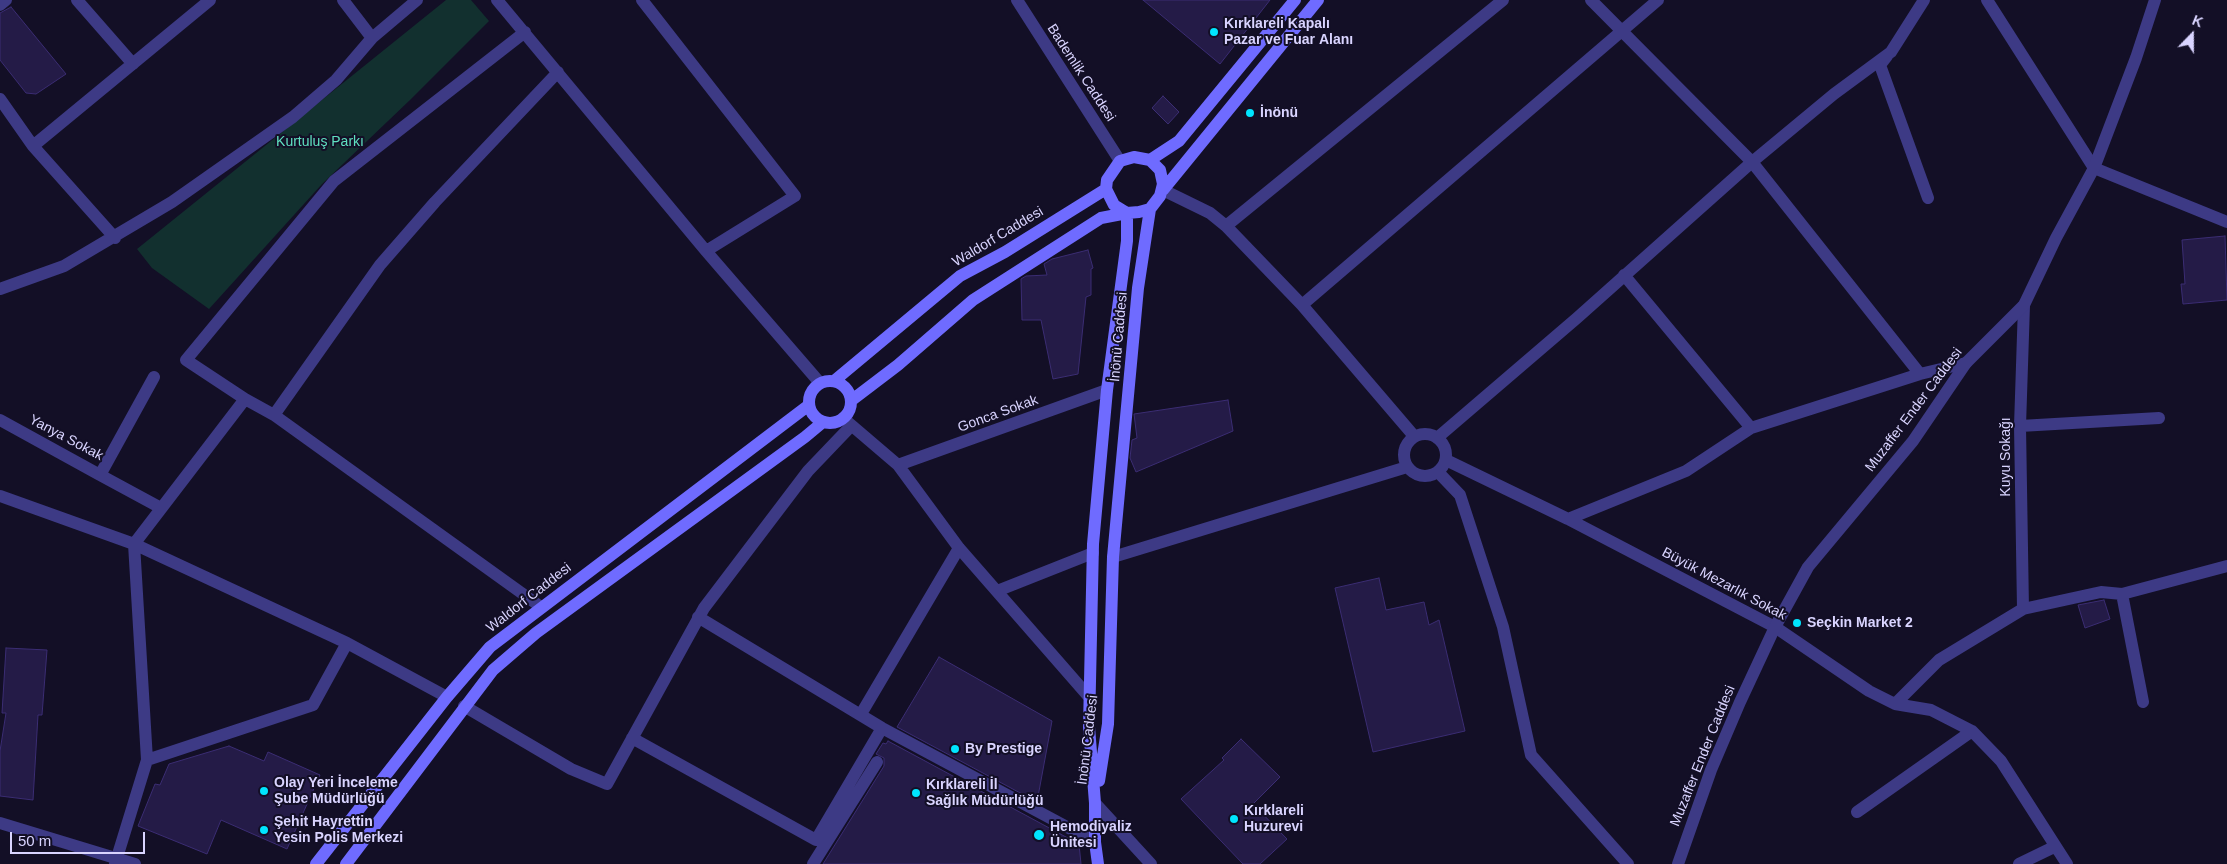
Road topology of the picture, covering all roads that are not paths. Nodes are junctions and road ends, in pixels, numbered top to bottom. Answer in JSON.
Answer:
{"nodes":[{"id":1,"x":6,"y":0,"type":"edge"},
{"id":2,"x":77,"y":0,"type":"edge"},
{"id":3,"x":210,"y":0,"type":"edge"},
{"id":4,"x":343,"y":0,"type":"edge"},
{"id":5,"x":417,"y":0,"type":"edge"},
{"id":6,"x":497,"y":0,"type":"edge"},
{"id":7,"x":642,"y":0,"type":"edge"},
{"id":8,"x":1017,"y":0,"type":"edge"},
{"id":9,"x":1295,"y":0,"type":"edge"},
{"id":10,"x":1318,"y":0,"type":"edge"},
{"id":11,"x":1503,"y":0,"type":"edge"},
{"id":12,"x":1591,"y":0,"type":"edge"},
{"id":13,"x":1658,"y":0,"type":"edge"},
{"id":14,"x":1924,"y":0,"type":"edge"},
{"id":15,"x":1987,"y":0,"type":"edge"},
{"id":16,"x":2155,"y":0,"type":"edge"},
{"id":17,"x":0,"y":5,"type":"edge"},
{"id":18,"x":1621,"y":31,"type":"junction"},
{"id":19,"x":525,"y":32,"type":"junction"},
{"id":20,"x":372,"y":38,"type":"junction"},
{"id":21,"x":1891,"y":52,"type":"junction"},
{"id":22,"x":133,"y":64,"type":"junction"},
{"id":23,"x":558,"y":72,"type":"junction"},
{"id":24,"x":0,"y":100,"type":"edge"},
{"id":25,"x":33,"y":146,"type":"junction"},
{"id":26,"x":1150,"y":160,"type":"junction"},
{"id":27,"x":1120,"y":161,"type":"junction"},
{"id":28,"x":1752,"y":162,"type":"junction"},
{"id":29,"x":2094,"y":168,"type":"junction"},
{"id":30,"x":1106,"y":185,"type":"junction"},
{"id":31,"x":1163,"y":190,"type":"junction"},
{"id":32,"x":1928,"y":198,"type":"dead end"},
{"id":33,"x":1150,"y":209,"type":"junction"},
{"id":34,"x":1127,"y":213,"type":"junction"},
{"id":35,"x":2227,"y":222,"type":"edge"},
{"id":36,"x":1226,"y":226,"type":"junction"},
{"id":37,"x":115,"y":238,"type":"junction"},
{"id":38,"x":706,"y":251,"type":"junction"},
{"id":39,"x":1624,"y":275,"type":"junction"},
{"id":40,"x":0,"y":289,"type":"edge"},
{"id":41,"x":1302,"y":305,"type":"junction"},
{"id":42,"x":2024,"y":305,"type":"junction"},
{"id":43,"x":1966,"y":363,"type":"junction"},
{"id":44,"x":1920,"y":374,"type":"junction"},
{"id":45,"x":154,"y":377,"type":"dead end"},
{"id":46,"x":834,"y":381,"type":"junction"},
{"id":47,"x":820,"y":383,"type":"junction"},
{"id":48,"x":1107,"y":390,"type":"junction"},
{"id":49,"x":245,"y":399,"type":"junction"},
{"id":50,"x":852,"y":400,"type":"junction"},
{"id":51,"x":809,"y":405,"type":"junction"},
{"id":52,"x":274,"y":415,"type":"junction"},
{"id":53,"x":2159,"y":418,"type":"dead end"},
{"id":54,"x":0,"y":420,"type":"edge"},
{"id":55,"x":823,"y":422,"type":"junction"},
{"id":56,"x":847,"y":422,"type":"junction"},
{"id":57,"x":2020,"y":426,"type":"junction"},
{"id":58,"x":1751,"y":428,"type":"junction"},
{"id":59,"x":1414,"y":436,"type":"junction"},
{"id":60,"x":1437,"y":438,"type":"junction"},
{"id":61,"x":1446,"y":460,"type":"junction"},
{"id":62,"x":898,"y":465,"type":"junction"},
{"id":63,"x":1407,"y":467,"type":"junction"},
{"id":64,"x":1438,"y":472,"type":"junction"},
{"id":65,"x":100,"y":475,"type":"junction"},
{"id":66,"x":0,"y":496,"type":"edge"},
{"id":67,"x":161,"y":508,"type":"junction"},
{"id":68,"x":1568,"y":519,"type":"junction"},
{"id":69,"x":134,"y":544,"type":"junction"},
{"id":70,"x":959,"y":548,"type":"junction"},
{"id":71,"x":1093,"y":553,"type":"junction"},
{"id":72,"x":1113,"y":557,"type":"junction"},
{"id":73,"x":2227,"y":566,"type":"edge"},
{"id":74,"x":997,"y":591,"type":"junction"},
{"id":75,"x":2122,"y":594,"type":"junction"},
{"id":76,"x":541,"y":607,"type":"junction"},
{"id":77,"x":2023,"y":609,"type":"junction"},
{"id":78,"x":698,"y":617,"type":"junction"},
{"id":79,"x":1775,"y":627,"type":"junction"},
{"id":80,"x":347,"y":643,"type":"junction"},
{"id":81,"x":447,"y":697,"type":"junction"},
{"id":82,"x":1090,"y":698,"type":"junction"},
{"id":83,"x":2143,"y":702,"type":"dead end"},
{"id":84,"x":1895,"y":704,"type":"junction"},
{"id":85,"x":464,"y":706,"type":"junction"},
{"id":86,"x":861,"y":714,"type":"junction"},
{"id":87,"x":882,"y":728,"type":"junction"},
{"id":88,"x":1972,"y":731,"type":"junction"},
{"id":89,"x":632,"y":738,"type":"junction"},
{"id":90,"x":147,"y":760,"type":"junction"},
{"id":91,"x":877,"y":762,"type":"dead end"},
{"id":92,"x":1095,"y":803,"type":"junction"},
{"id":93,"x":1857,"y":812,"type":"dead end"},
{"id":94,"x":0,"y":823,"type":"edge"},
{"id":95,"x":1094,"y":842,"type":"junction"},
{"id":96,"x":2054,"y":847,"type":"junction"},
{"id":97,"x":116,"y":862,"type":"edge"},
{"id":98,"x":135,"y":864,"type":"edge"},
{"id":99,"x":316,"y":864,"type":"edge"},
{"id":100,"x":346,"y":864,"type":"edge"},
{"id":101,"x":813,"y":864,"type":"edge"},
{"id":102,"x":1098,"y":864,"type":"edge"},
{"id":103,"x":1151,"y":864,"type":"edge"},
{"id":104,"x":1628,"y":864,"type":"edge"},
{"id":105,"x":1678,"y":864,"type":"edge"},
{"id":106,"x":2019,"y":864,"type":"edge"},
{"id":107,"x":2067,"y":864,"type":"edge"}],
"edges":[{"from":1,"to":17,"type":"street"},
{"from":2,"to":22,"type":"street"},
{"from":3,"to":22,"type":"street"},
{"from":4,"to":20,"type":"street"},
{"from":5,"to":20,"type":"street"},
{"from":6,"to":19,"type":"street"},
{"from":7,"to":38,"type":"street"},
{"from":8,"to":27,"type":"street","name":"Bademlik Caddesi"},
{"from":9,"to":26,"type":"main road"},
{"from":10,"to":31,"type":"main road"},
{"from":11,"to":36,"type":"street"},
{"from":12,"to":18,"type":"street"},
{"from":13,"to":18,"type":"street"},
{"from":14,"to":21,"type":"street"},
{"from":15,"to":29,"type":"street"},
{"from":16,"to":29,"type":"street","name":"Muzaffer Ender Caddesi"},
{"from":18,"to":28,"type":"street"},
{"from":18,"to":41,"type":"street"},
{"from":19,"to":23,"type":"street"},
{"from":19,"to":49,"type":"street"},
{"from":20,"to":37,"type":"street"},
{"from":21,"to":28,"type":"street"},
{"from":21,"to":32,"type":"street"},
{"from":22,"to":25,"type":"street"},
{"from":23,"to":38,"type":"street"},
{"from":23,"to":52,"type":"street"},
{"from":24,"to":25,"type":"street"},
{"from":25,"to":37,"type":"street"},
{"from":26,"to":27,"type":"main road"},
{"from":26,"to":31,"type":"main road"},
{"from":27,"to":30,"type":"main road"},
{"from":28,"to":39,"type":"street"},
{"from":28,"to":44,"type":"street"},
{"from":29,"to":35,"type":"street"},
{"from":29,"to":42,"type":"street","name":"Muzaffer Ender Caddesi"},
{"from":30,"to":34,"type":"main road"},
{"from":30,"to":46,"type":"main road","name":"Waldorf Caddesi"},
{"from":31,"to":33,"type":"main road"},
{"from":31,"to":36,"type":"street"},
{"from":33,"to":34,"type":"main road"},
{"from":33,"to":72,"type":"main road","name":"İnönü Caddesi"},
{"from":34,"to":48,"type":"main road","name":"İnönü Caddesi"},
{"from":34,"to":50,"type":"main road"},
{"from":36,"to":41,"type":"street"},
{"from":37,"to":40,"type":"street"},
{"from":38,"to":47,"type":"street"},
{"from":39,"to":58,"type":"street"},
{"from":39,"to":60,"type":"street"},
{"from":41,"to":59,"type":"street"},
{"from":42,"to":43,"type":"street","name":"Muzaffer Ender Caddesi"},
{"from":42,"to":57,"type":"street","name":"Kuyu Sokağı"},
{"from":43,"to":44,"type":"street"},
{"from":43,"to":79,"type":"street","name":"Muzaffer Ender Caddesi"},
{"from":44,"to":58,"type":"street"},
{"from":45,"to":65,"type":"street","name":"Yanya Sokak"},
{"from":46,"to":47,"type":"main road"},
{"from":46,"to":50,"type":"main road"},
{"from":47,"to":51,"type":"main road"},
{"from":48,"to":62,"type":"street","name":"Gonca Sokak"},
{"from":48,"to":71,"type":"main road","name":"İnönü Caddesi"},
{"from":49,"to":52,"type":"street"},
{"from":49,"to":67,"type":"street"},
{"from":50,"to":56,"type":"main road"},
{"from":51,"to":55,"type":"main road"},
{"from":51,"to":76,"type":"main road","name":"Waldorf Caddesi"},
{"from":52,"to":76,"type":"street"},
{"from":53,"to":57,"type":"street"},
{"from":54,"to":65,"type":"street","name":"Yanya Sokak"},
{"from":55,"to":56,"type":"main road"},
{"from":55,"to":85,"type":"main road"},
{"from":56,"to":62,"type":"street"},
{"from":56,"to":78,"type":"street"},
{"from":57,"to":77,"type":"street","name":"Kuyu Sokağı"},
{"from":58,"to":68,"type":"street"},
{"from":59,"to":60,"type":"street"},
{"from":59,"to":63,"type":"street"},
{"from":60,"to":61,"type":"street"},
{"from":61,"to":64,"type":"street"},
{"from":61,"to":68,"type":"street","name":"Büyük Mezarlık Sokak"},
{"from":62,"to":70,"type":"street"},
{"from":63,"to":64,"type":"street"},
{"from":63,"to":72,"type":"street"},
{"from":64,"to":104,"type":"street"},
{"from":65,"to":67,"type":"street"},
{"from":66,"to":69,"type":"street"},
{"from":67,"to":69,"type":"street"},
{"from":68,"to":79,"type":"street","name":"Büyük Mezarlık Sokak"},
{"from":69,"to":80,"type":"street"},
{"from":69,"to":90,"type":"street"},
{"from":70,"to":74,"type":"street"},
{"from":70,"to":86,"type":"street"},
{"from":71,"to":74,"type":"street"},
{"from":71,"to":82,"type":"main road","name":"İnönü Caddesi"},
{"from":72,"to":92,"type":"main road","name":"İnönü Caddesi"},
{"from":73,"to":75,"type":"street"},
{"from":74,"to":82,"type":"street"},
{"from":75,"to":77,"type":"street"},
{"from":75,"to":83,"type":"street"},
{"from":76,"to":81,"type":"main road","name":"Waldorf Caddesi"},
{"from":77,"to":84,"type":"street"},
{"from":78,"to":86,"type":"street"},
{"from":78,"to":89,"type":"street"},
{"from":79,"to":84,"type":"street","name":"Büyük Mezarlık Sokak"},
{"from":79,"to":105,"type":"street","name":"Muzaffer Ender Caddesi"},
{"from":80,"to":81,"type":"street"},
{"from":80,"to":90,"type":"street"},
{"from":81,"to":99,"type":"main road","name":"Waldorf Caddesi"},
{"from":82,"to":92,"type":"main road","name":"İnönü Caddesi"},
{"from":84,"to":88,"type":"street","name":"Büyük Mezarlık Sokak"},
{"from":85,"to":89,"type":"street"},
{"from":85,"to":100,"type":"main road"},
{"from":86,"to":87,"type":"street"},
{"from":87,"to":89,"type":"street"},
{"from":87,"to":95,"type":"street"},
{"from":88,"to":93,"type":"street"},
{"from":88,"to":96,"type":"street","name":"Büyük Mezarlık Sokak"},
{"from":90,"to":97,"type":"street"},
{"from":91,"to":101,"type":"street"},
{"from":92,"to":95,"type":"main road"},
{"from":92,"to":103,"type":"street"},
{"from":94,"to":97,"type":"street"},
{"from":95,"to":102,"type":"main road"},
{"from":96,"to":106,"type":"street"},
{"from":96,"to":107,"type":"street","name":"Büyük Mezarlık Sokak"},
{"from":97,"to":98,"type":"street"}]}
